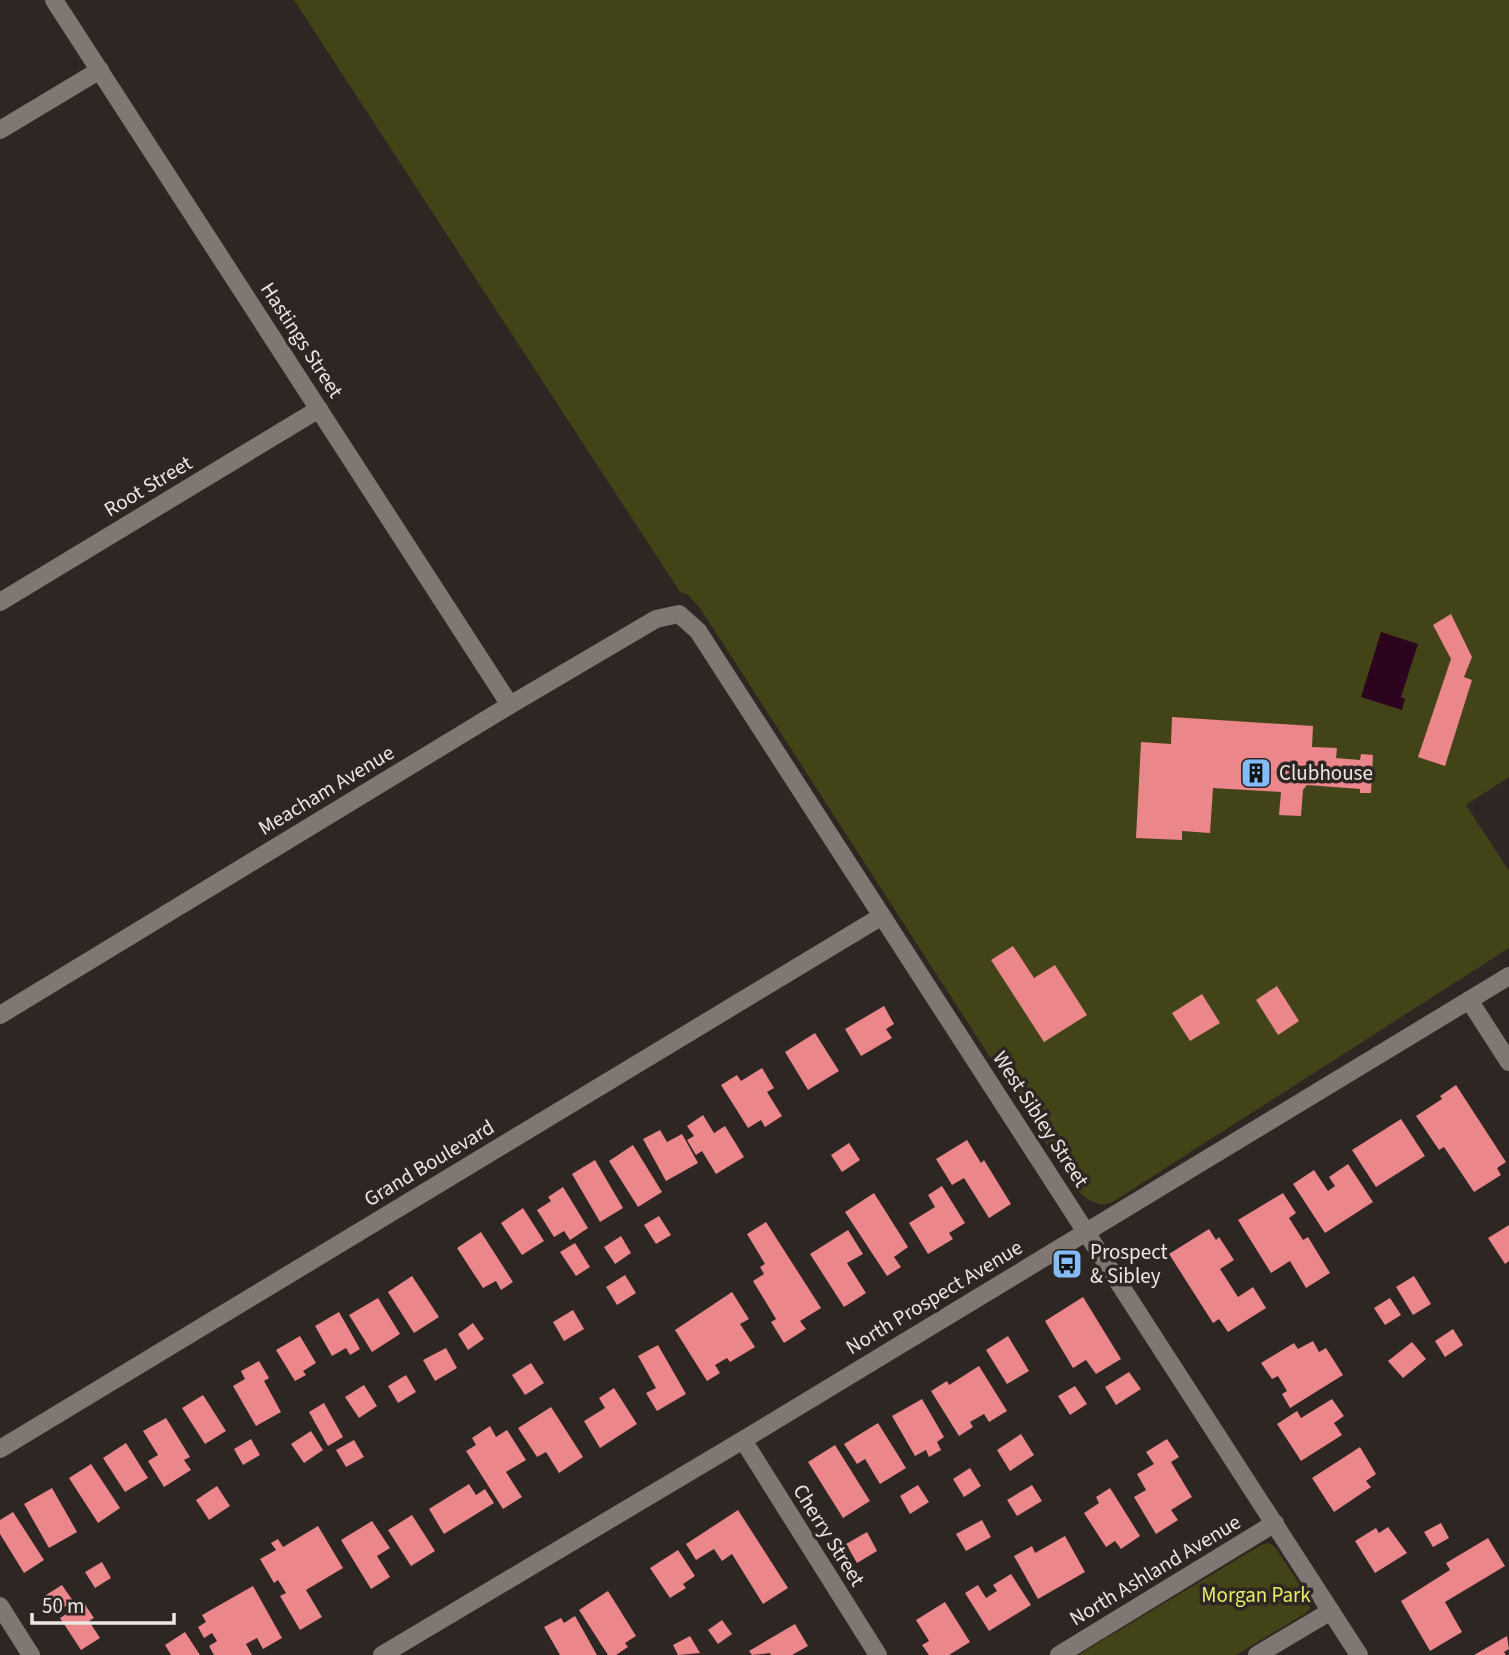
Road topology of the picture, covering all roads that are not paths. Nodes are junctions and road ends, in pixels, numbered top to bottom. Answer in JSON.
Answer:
{"nodes":[{"id":1,"x":54,"y":0,"type":"edge"},
{"id":2,"x":100,"y":70,"type":"junction"},
{"id":3,"x":0,"y":130,"type":"edge"},
{"id":4,"x":319,"y":409,"type":"junction"},
{"id":5,"x":0,"y":602,"type":"edge"},
{"id":6,"x":679,"y":614,"type":"joint"},
{"id":7,"x":510,"y":705,"type":"junction"},
{"id":8,"x":882,"y":916,"type":"junction"},
{"id":9,"x":1509,"y":976,"type":"edge"},
{"id":10,"x":1469,"y":1000,"type":"junction"},
{"id":11,"x":0,"y":1015,"type":"edge"},
{"id":12,"x":1509,"y":1062,"type":"edge"},
{"id":13,"x":1086,"y":1230,"type":"junction"},
{"id":14,"x":743,"y":1440,"type":"junction"},
{"id":15,"x":0,"y":1449,"type":"edge"},
{"id":16,"x":1275,"y":1523,"type":"junction"},
{"id":17,"x":0,"y":1606,"type":"edge"},
{"id":18,"x":1331,"y":1611,"type":"junction"},
{"id":19,"x":31,"y":1655,"type":"edge"},
{"id":20,"x":382,"y":1655,"type":"edge"},
{"id":21,"x":877,"y":1655,"type":"edge"},
{"id":22,"x":1059,"y":1655,"type":"edge"},
{"id":23,"x":1257,"y":1655,"type":"edge"},
{"id":24,"x":1359,"y":1655,"type":"edge"}],
"edges":[{"from":1,"to":2,"type":"street","name":"Hastings Street"},
{"from":2,"to":3,"type":"street"},
{"from":2,"to":4,"type":"street","name":"Hastings Street"},
{"from":4,"to":5,"type":"street","name":"Root Street"},
{"from":4,"to":7,"type":"street","name":"Hastings Street"},
{"from":6,"to":7,"type":"street","name":"Meacham Avenue"},
{"from":6,"to":8,"type":"street","name":"West Sibley Street"},
{"from":7,"to":11,"type":"street","name":"Meacham Avenue"},
{"from":8,"to":13,"type":"street","name":"West Sibley Street"},
{"from":8,"to":15,"type":"street","name":"Grand Boulevard"},
{"from":9,"to":10,"type":"street","name":"North Prospect Avenue"},
{"from":10,"to":12,"type":"street"},
{"from":10,"to":13,"type":"street","name":"North Prospect Avenue"},
{"from":13,"to":14,"type":"street","name":"North Prospect Avenue"},
{"from":13,"to":16,"type":"street","name":"West Sibley Street"},
{"from":14,"to":20,"type":"street","name":"North Prospect Avenue"},
{"from":14,"to":21,"type":"street","name":"Cherry Street"},
{"from":16,"to":18,"type":"street","name":"West Sibley Street"},
{"from":16,"to":22,"type":"street","name":"North Ashland Avenue"},
{"from":17,"to":19,"type":"street"},
{"from":18,"to":23,"type":"street"},
{"from":18,"to":24,"type":"street","name":"West Sibley Street"}]}
